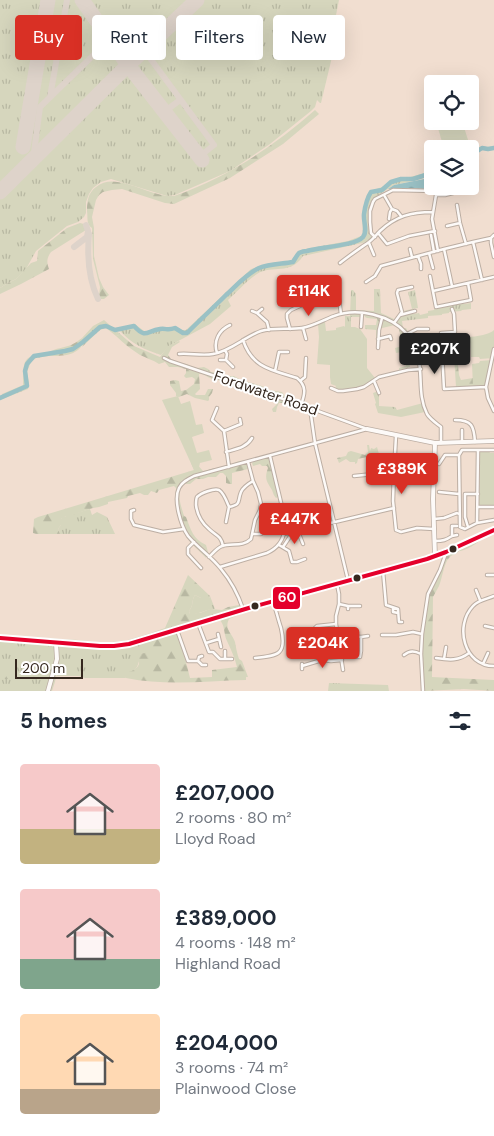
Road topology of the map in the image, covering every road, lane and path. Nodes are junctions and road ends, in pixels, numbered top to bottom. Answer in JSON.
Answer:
{"nodes":[{"id":1,"x":424,"y":192,"type":"edge"},
{"id":2,"x":384,"y":195,"type":"junction"},
{"id":3,"x":436,"y":195,"type":"edge"},
{"id":4,"x":457,"y":205,"type":"dead end"},
{"id":5,"x":392,"y":209,"type":"junction"},
{"id":6,"x":433,"y":212,"type":"junction"},
{"id":7,"x":402,"y":217,"type":"junction"},
{"id":8,"x":390,"y":219,"type":"dead end"},
{"id":9,"x":460,"y":223,"type":"junction"},
{"id":10,"x":447,"y":226,"type":"dead end"},
{"id":11,"x":435,"y":231,"type":"junction"},
{"id":12,"x":378,"y":233,"type":"junction"},
{"id":13,"x":431,"y":235,"type":"dead end"},
{"id":14,"x":494,"y":235,"type":"edge"},
{"id":15,"x":375,"y":237,"type":"junction"},
{"id":16,"x":491,"y":238,"type":"junction"},
{"id":17,"x":473,"y":242,"type":"junction"},
{"id":18,"x":368,"y":243,"type":"junction"},
{"id":19,"x":466,"y":244,"type":"junction"},
{"id":20,"x":410,"y":249,"type":"dead end"},
{"id":21,"x":444,"y":249,"type":"junction"},
{"id":22,"x":436,"y":251,"type":"junction"},
{"id":23,"x":429,"y":253,"type":"junction"},
{"id":24,"x":374,"y":255,"type":"dead end"},
{"id":25,"x":418,"y":256,"type":"junction"},
{"id":26,"x":412,"y":257,"type":"junction"},
{"id":27,"x":494,"y":257,"type":"edge"},
{"id":28,"x":340,"y":262,"type":"dead end"},
{"id":29,"x":433,"y":268,"type":"dead end"},
{"id":30,"x":421,"y":269,"type":"dead end"},
{"id":31,"x":430,"y":276,"type":"dead end"},
{"id":32,"x":494,"y":277,"type":"edge"},
{"id":33,"x":482,"y":280,"type":"junction"},
{"id":34,"x":366,"y":282,"type":"dead end"},
{"id":35,"x":468,"y":283,"type":"junction"},
{"id":36,"x":412,"y":286,"type":"dead end"},
{"id":37,"x":452,"y":286,"type":"junction"},
{"id":38,"x":320,"y":290,"type":"dead end"},
{"id":39,"x":433,"y":291,"type":"junction"},
{"id":40,"x":309,"y":297,"type":"dead end"},
{"id":41,"x":304,"y":304,"type":"junction"},
{"id":42,"x":451,"y":307,"type":"junction"},
{"id":43,"x":262,"y":309,"type":"dead end"},
{"id":44,"x":309,"y":310,"type":"dead end"},
{"id":45,"x":252,"y":311,"type":"dead end"},
{"id":46,"x":257,"y":312,"type":"junction"},
{"id":47,"x":415,"y":312,"type":"dead end"},
{"id":48,"x":362,"y":313,"type":"junction"},
{"id":49,"x":341,"y":314,"type":"junction"},
{"id":50,"x":400,"y":315,"type":"junction"},
{"id":51,"x":382,"y":318,"type":"junction"},
{"id":52,"x":394,"y":323,"type":"junction"},
{"id":53,"x":229,"y":327,"type":"dead end"},
{"id":54,"x":361,"y":327,"type":"dead end"},
{"id":55,"x":290,"y":328,"type":"junction"},
{"id":56,"x":303,"y":328,"type":"junction"},
{"id":57,"x":428,"y":328,"type":"dead end"},
{"id":58,"x":269,"y":330,"type":"junction"},
{"id":59,"x":407,"y":334,"type":"junction"},
{"id":60,"x":305,"y":337,"type":"dead end"},
{"id":61,"x":378,"y":338,"type":"junction"},
{"id":62,"x":391,"y":339,"type":"dead end"},
{"id":63,"x":243,"y":340,"type":"junction"},
{"id":64,"x":378,"y":348,"type":"dead end"},
{"id":65,"x":494,"y":349,"type":"edge"},
{"id":66,"x":225,"y":350,"type":"junction"},
{"id":67,"x":288,"y":352,"type":"dead end"},
{"id":68,"x":217,"y":353,"type":"junction"},
{"id":69,"x":179,"y":354,"type":"dead end"},
{"id":70,"x":164,"y":358,"type":"dead end"},
{"id":71,"x":306,"y":358,"type":"dead end"},
{"id":72,"x":220,"y":360,"type":"dead end"},
{"id":73,"x":226,"y":360,"type":"junction"},
{"id":74,"x":233,"y":367,"type":"dead end"},
{"id":75,"x":421,"y":369,"type":"junction"},
{"id":76,"x":275,"y":371,"type":"junction"},
{"id":77,"x":300,"y":381,"type":"junction"},
{"id":78,"x":374,"y":381,"type":"junction"},
{"id":79,"x":486,"y":387,"type":"junction"},
{"id":80,"x":331,"y":388,"type":"dead end"},
{"id":81,"x":379,"y":393,"type":"dead end"},
{"id":82,"x":301,"y":405,"type":"junction"},
{"id":83,"x":217,"y":408,"type":"dead end"},
{"id":84,"x":311,"y":408,"type":"junction"},
{"id":85,"x":494,"y":411,"type":"edge"},
{"id":86,"x":240,"y":419,"type":"dead end"},
{"id":87,"x":455,"y":420,"type":"dead end"},
{"id":88,"x":367,"y":429,"type":"junction"},
{"id":89,"x":462,"y":430,"type":"dead end"},
{"id":90,"x":224,"y":431,"type":"junction"},
{"id":91,"x":396,"y":436,"type":"junction"},
{"id":92,"x":252,"y":438,"type":"dead end"},
{"id":93,"x":494,"y":441,"type":"edge"},
{"id":94,"x":462,"y":442,"type":"junction"},
{"id":95,"x":475,"y":442,"type":"junction"},
{"id":96,"x":434,"y":443,"type":"junction"},
{"id":97,"x":441,"y":443,"type":"junction"},
{"id":98,"x":315,"y":444,"type":"junction"},
{"id":99,"x":478,"y":450,"type":"junction"},
{"id":100,"x":494,"y":450,"type":"edge"},
{"id":101,"x":226,"y":452,"type":"junction"},
{"id":102,"x":459,"y":455,"type":"junction"},
{"id":103,"x":270,"y":456,"type":"junction"},
{"id":104,"x":248,"y":462,"type":"junction"},
{"id":105,"x":439,"y":464,"type":"dead end"},
{"id":106,"x":229,"y":467,"type":"junction"},
{"id":107,"x":394,"y":472,"type":"junction"},
{"id":108,"x":356,"y":477,"type":"dead end"},
{"id":109,"x":253,"y":481,"type":"junction"},
{"id":110,"x":439,"y":492,"type":"dead end"},
{"id":111,"x":460,"y":494,"type":"junction"},
{"id":112,"x":478,"y":494,"type":"junction"},
{"id":113,"x":228,"y":507,"type":"junction"},
{"id":114,"x":478,"y":507,"type":"junction"},
{"id":115,"x":494,"y":507,"type":"edge"},
{"id":116,"x":394,"y":508,"type":"junction"},
{"id":117,"x":134,"y":510,"type":"dead end"},
{"id":118,"x":459,"y":514,"type":"junction"},
{"id":119,"x":434,"y":518,"type":"junction"},
{"id":120,"x":494,"y":520,"type":"edge"},
{"id":121,"x":226,"y":522,"type":"dead end"},
{"id":122,"x":335,"y":523,"type":"junction"},
{"id":123,"x":477,"y":523,"type":"junction"},
{"id":124,"x":457,"y":526,"type":"dead end"},
{"id":125,"x":468,"y":527,"type":"junction"},
{"id":126,"x":268,"y":528,"type":"dead end"},
{"id":127,"x":184,"y":529,"type":"junction"},
{"id":128,"x":434,"y":529,"type":"junction"},
{"id":129,"x":299,"y":532,"type":"junction"},
{"id":130,"x":493,"y":532,"type":"edge"},
{"id":131,"x":252,"y":534,"type":"junction"},
{"id":132,"x":284,"y":534,"type":"junction"},
{"id":133,"x":457,"y":535,"type":"dead end"},
{"id":134,"x":452,"y":536,"type":"junction"},
{"id":135,"x":194,"y":542,"type":"junction"},
{"id":136,"x":434,"y":542,"type":"junction"},
{"id":137,"x":279,"y":544,"type":"junction"},
{"id":138,"x":303,"y":544,"type":"dead end"},
{"id":139,"x":223,"y":546,"type":"junction"},
{"id":140,"x":283,"y":547,"type":"junction"},
{"id":141,"x":446,"y":552,"type":"junction"},
{"id":142,"x":435,"y":556,"type":"junction"},
{"id":143,"x":209,"y":557,"type":"junction"},
{"id":144,"x":305,"y":559,"type":"dead end"},
{"id":145,"x":220,"y":567,"type":"junction"},
{"id":146,"x":202,"y":568,"type":"dead end"},
{"id":147,"x":383,"y":571,"type":"junction"},
{"id":148,"x":487,"y":575,"type":"dead end"},
{"id":149,"x":494,"y":575,"type":"edge"},
{"id":150,"x":348,"y":580,"type":"junction"},
{"id":151,"x":337,"y":583,"type":"junction"},
{"id":152,"x":476,"y":590,"type":"dead end"},
{"id":153,"x":494,"y":596,"type":"edge"},
{"id":154,"x":273,"y":601,"type":"junction"},
{"id":155,"x":480,"y":601,"type":"junction"},
{"id":156,"x":339,"y":604,"type":"junction"},
{"id":157,"x":360,"y":606,"type":"dead end"},
{"id":158,"x":243,"y":610,"type":"junction"},
{"id":159,"x":402,"y":622,"type":"dead end"},
{"id":160,"x":198,"y":623,"type":"junction"},
{"id":161,"x":336,"y":624,"type":"junction"},
{"id":162,"x":485,"y":626,"type":"dead end"},
{"id":163,"x":494,"y":628,"type":"edge"},
{"id":164,"x":176,"y":630,"type":"junction"},
{"id":165,"x":302,"y":632,"type":"dead end"},
{"id":166,"x":218,"y":634,"type":"dead end"},
{"id":167,"x":422,"y":634,"type":"junction"},
{"id":168,"x":339,"y":635,"type":"junction"},
{"id":169,"x":382,"y":635,"type":"dead end"},
{"id":170,"x":368,"y":636,"type":"dead end"},
{"id":171,"x":361,"y":637,"type":"junction"},
{"id":172,"x":0,"y":638,"type":"edge"},
{"id":173,"x":219,"y":639,"type":"junction"},
{"id":174,"x":56,"y":643,"type":"junction"},
{"id":175,"x":206,"y":643,"type":"junction"},
{"id":176,"x":221,"y":646,"type":"dead end"},
{"id":177,"x":446,"y":646,"type":"dead end"},
{"id":178,"x":225,"y":651,"type":"dead end"},
{"id":179,"x":470,"y":653,"type":"junction"},
{"id":180,"x":488,"y":653,"type":"dead end"},
{"id":181,"x":421,"y":654,"type":"junction"},
{"id":182,"x":406,"y":655,"type":"dead end"},
{"id":183,"x":202,"y":656,"type":"dead end"},
{"id":184,"x":255,"y":658,"type":"dead end"},
{"id":185,"x":342,"y":658,"type":"junction"},
{"id":186,"x":436,"y":658,"type":"dead end"},
{"id":187,"x":225,"y":659,"type":"junction"},
{"id":188,"x":232,"y":659,"type":"dead end"},
{"id":189,"x":444,"y":659,"type":"junction"},
{"id":190,"x":198,"y":661,"type":"junction"},
{"id":191,"x":206,"y":664,"type":"dead end"},
{"id":192,"x":483,"y":664,"type":"junction"},
{"id":193,"x":302,"y":666,"type":"dead end"},
{"id":194,"x":494,"y":666,"type":"edge"},
{"id":195,"x":343,"y":670,"type":"dead end"},
{"id":196,"x":48,"y":691,"type":"edge"},
{"id":197,"x":423,"y":691,"type":"edge"}],
"edges":[{"from":1,"to":2,"type":"street"},
{"from":2,"to":5,"type":"street"},
{"from":2,"to":15,"type":"street"},
{"from":3,"to":6,"type":"street"},
{"from":4,"to":9,"type":"street"},
{"from":5,"to":7,"type":"street"},
{"from":5,"to":8,"type":"street"},
{"from":6,"to":7,"type":"street"},
{"from":6,"to":11,"type":"street"},
{"from":7,"to":12,"type":"street"},
{"from":9,"to":10,"type":"street"},
{"from":9,"to":19,"type":"street"},
{"from":11,"to":12,"type":"street"},
{"from":11,"to":22,"type":"street"},
{"from":12,"to":15,"type":"street"},
{"from":13,"to":22,"type":"street"},
{"from":14,"to":16,"type":"street"},
{"from":15,"to":18,"type":"street"},
{"from":16,"to":17,"type":"street"},
{"from":16,"to":27,"type":"street"},
{"from":17,"to":19,"type":"street"},
{"from":17,"to":33,"type":"street"},
{"from":18,"to":24,"type":"street"},
{"from":18,"to":28,"type":"street"},
{"from":19,"to":21,"type":"street"},
{"from":20,"to":26,"type":"street"},
{"from":21,"to":22,"type":"street"},
{"from":21,"to":37,"type":"street"},
{"from":22,"to":23,"type":"street"},
{"from":23,"to":25,"type":"street"},
{"from":23,"to":29,"type":"street"},
{"from":25,"to":26,"type":"street"},
{"from":25,"to":30,"type":"street"},
{"from":26,"to":34,"type":"street"},
{"from":31,"to":39,"type":"street"},
{"from":32,"to":33,"type":"street"},
{"from":33,"to":35,"type":"street"},
{"from":35,"to":37,"type":"street"},
{"from":35,"to":42,"type":"street"},
{"from":36,"to":50,"type":"street"},
{"from":37,"to":39,"type":"street"},
{"from":38,"to":49,"type":"street"},
{"from":39,"to":42,"type":"street"},
{"from":40,"to":41,"type":"street"},
{"from":41,"to":44,"type":"street"},
{"from":41,"to":55,"type":"street"},
{"from":42,"to":79,"type":"street"},
{"from":43,"to":46,"type":"street"},
{"from":45,"to":46,"type":"street"},
{"from":46,"to":58,"type":"street"},
{"from":47,"to":50,"type":"street"},
{"from":48,"to":49,"type":"street"},
{"from":48,"to":51,"type":"street"},
{"from":48,"to":54,"type":"street"},
{"from":49,"to":56,"type":"street"},
{"from":50,"to":52,"type":"street"},
{"from":51,"to":52,"type":"street"},
{"from":51,"to":61,"type":"street"},
{"from":52,"to":59,"type":"street"},
{"from":53,"to":68,"type":"street"},
{"from":55,"to":56,"type":"street"},
{"from":55,"to":58,"type":"street"},
{"from":56,"to":60,"type":"street"},
{"from":57,"to":59,"type":"street"},
{"from":58,"to":63,"type":"street"},
{"from":59,"to":75,"type":"street"},
{"from":61,"to":62,"type":"street"},
{"from":61,"to":64,"type":"street"},
{"from":63,"to":66,"type":"street"},
{"from":63,"to":76,"type":"street"},
{"from":65,"to":79,"type":"street"},
{"from":66,"to":68,"type":"street"},
{"from":66,"to":73,"type":"street"},
{"from":67,"to":76,"type":"street"},
{"from":68,"to":69,"type":"street"},
{"from":70,"to":82,"type":"street","name":"Fordwater Road"},
{"from":71,"to":77,"type":"street"},
{"from":72,"to":73,"type":"street"},
{"from":73,"to":74,"type":"street"},
{"from":75,"to":78,"type":"street"},
{"from":75,"to":97,"type":"street"},
{"from":76,"to":77,"type":"street"},
{"from":77,"to":82,"type":"street"},
{"from":78,"to":80,"type":"street"},
{"from":78,"to":81,"type":"street"},
{"from":79,"to":85,"type":"street"},
{"from":82,"to":84,"type":"street","name":"Fordwater Road"},
{"from":83,"to":90,"type":"street"},
{"from":84,"to":88,"type":"street","name":"Fordwater Road"},
{"from":84,"to":98,"type":"street"},
{"from":86,"to":90,"type":"street"},
{"from":87,"to":95,"type":"street"},
{"from":88,"to":91,"type":"street"},
{"from":88,"to":98,"type":"street"},
{"from":89,"to":94,"type":"street"},
{"from":90,"to":101,"type":"street"},
{"from":91,"to":96,"type":"street"},
{"from":91,"to":107,"type":"street"},
{"from":92,"to":101,"type":"street"},
{"from":93,"to":95,"type":"street"},
{"from":94,"to":95,"type":"street"},
{"from":94,"to":97,"type":"street"},
{"from":96,"to":97,"type":"street"},
{"from":96,"to":119,"type":"street"},
{"from":98,"to":103,"type":"street"},
{"from":98,"to":122,"type":"street"},
{"from":99,"to":100,"type":"street"},
{"from":99,"to":102,"type":"street"},
{"from":99,"to":112,"type":"street"},
{"from":101,"to":106,"type":"street"},
{"from":102,"to":105,"type":"street"},
{"from":102,"to":111,"type":"street"},
{"from":103,"to":104,"type":"street"},
{"from":103,"to":132,"type":"street"},
{"from":104,"to":106,"type":"street"},
{"from":104,"to":109,"type":"street"},
{"from":106,"to":127,"type":"street"},
{"from":107,"to":108,"type":"street"},
{"from":107,"to":116,"type":"street"},
{"from":109,"to":113,"type":"street"},
{"from":109,"to":131,"type":"street"},
{"from":110,"to":111,"type":"street"},
{"from":111,"to":118,"type":"street"},
{"from":112,"to":114,"type":"street"},
{"from":112,"to":125,"type":"street"},
{"from":113,"to":121,"type":"street"},
{"from":113,"to":139,"type":"street"},
{"from":114,"to":115,"type":"street"},
{"from":114,"to":123,"type":"street"},
{"from":116,"to":122,"type":"street"},
{"from":116,"to":128,"type":"street"},
{"from":117,"to":127,"type":"street"},
{"from":118,"to":119,"type":"street"},
{"from":118,"to":125,"type":"street"},
{"from":119,"to":128,"type":"street"},
{"from":120,"to":123,"type":"street"},
{"from":122,"to":129,"type":"street"},
{"from":122,"to":150,"type":"street"},
{"from":123,"to":125,"type":"street"},
{"from":124,"to":134,"type":"street"},
{"from":126,"to":131,"type":"street"},
{"from":127,"to":135,"type":"street"},
{"from":128,"to":136,"type":"street"},
{"from":129,"to":132,"type":"street"},
{"from":129,"to":138,"type":"street"},
{"from":129,"to":140,"type":"street"},
{"from":130,"to":141,"type":"main road"},
{"from":131,"to":139,"type":"street"},
{"from":132,"to":137,"type":"street"},
{"from":133,"to":134,"type":"street"},
{"from":134,"to":136,"type":"street"},
{"from":135,"to":143,"type":"street"},
{"from":135,"to":146,"type":"street"},
{"from":136,"to":142,"type":"street"},
{"from":137,"to":140,"type":"street"},
{"from":137,"to":145,"type":"street"},
{"from":139,"to":143,"type":"street"},
{"from":140,"to":144,"type":"street"},
{"from":141,"to":142,"type":"main road"},
{"from":141,"to":167,"type":"street"},
{"from":142,"to":147,"type":"main road"},
{"from":143,"to":145,"type":"street"},
{"from":145,"to":158,"type":"street"},
{"from":147,"to":150,"type":"main road"},
{"from":147,"to":159,"type":"street"},
{"from":148,"to":149,"type":"street"},
{"from":150,"to":151,"type":"main road"},
{"from":151,"to":154,"type":"main road"},
{"from":151,"to":156,"type":"street"},
{"from":152,"to":155,"type":"street"},
{"from":153,"to":155,"type":"street"},
{"from":154,"to":158,"type":"main road"},
{"from":154,"to":184,"type":"street"},
{"from":155,"to":179,"type":"street"},
{"from":156,"to":157,"type":"street"},
{"from":156,"to":161,"type":"street"},
{"from":158,"to":160,"type":"main road"},
{"from":160,"to":164,"type":"main road"},
{"from":160,"to":175,"type":"street"},
{"from":161,"to":165,"type":"street"},
{"from":161,"to":168,"type":"street"},
{"from":162,"to":163,"type":"street"},
{"from":164,"to":174,"type":"main road"},
{"from":164,"to":190,"type":"street"},
{"from":166,"to":173,"type":"street"},
{"from":167,"to":169,"type":"street"},
{"from":167,"to":181,"type":"street"},
{"from":168,"to":171,"type":"street"},
{"from":168,"to":185,"type":"street"},
{"from":170,"to":171,"type":"street"},
{"from":171,"to":185,"type":"street"},
{"from":172,"to":174,"type":"main road"},
{"from":173,"to":175,"type":"street"},
{"from":173,"to":176,"type":"street"},
{"from":174,"to":196,"type":"street"},
{"from":175,"to":187,"type":"street"},
{"from":177,"to":189,"type":"street"},
{"from":178,"to":187,"type":"street"},
{"from":179,"to":189,"type":"street"},
{"from":179,"to":192,"type":"street"},
{"from":180,"to":192,"type":"street"},
{"from":181,"to":182,"type":"street"},
{"from":181,"to":197,"type":"street"},
{"from":183,"to":190,"type":"street"},
{"from":185,"to":193,"type":"street"},
{"from":185,"to":195,"type":"street"},
{"from":186,"to":189,"type":"street"},
{"from":187,"to":188,"type":"street"},
{"from":190,"to":191,"type":"street"},
{"from":192,"to":194,"type":"street"}]}
